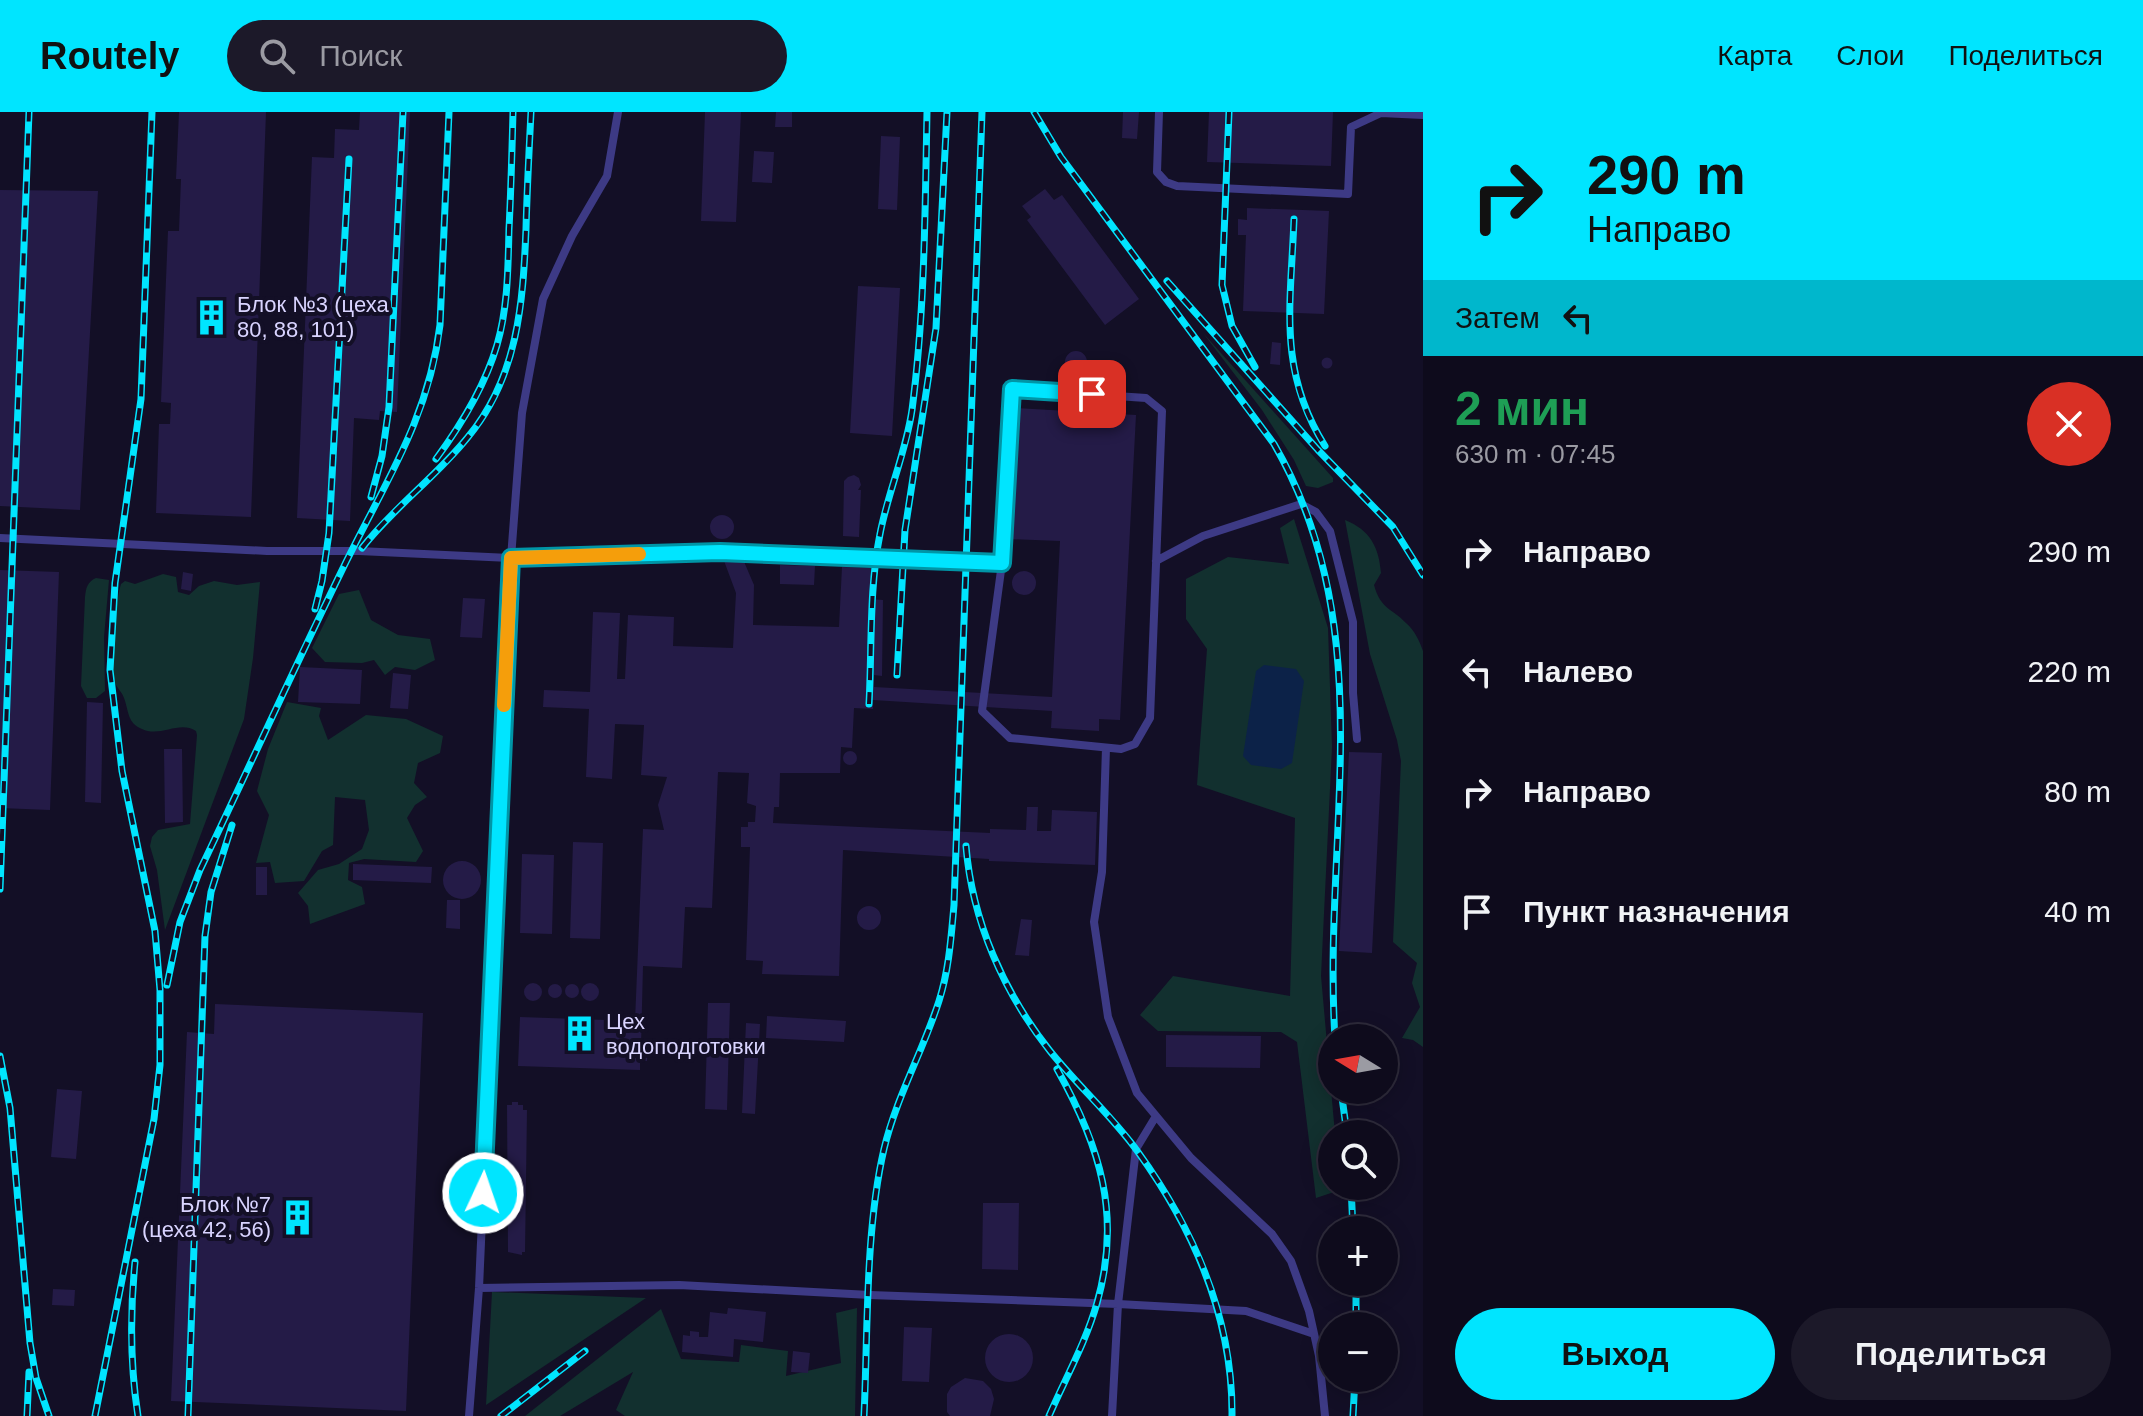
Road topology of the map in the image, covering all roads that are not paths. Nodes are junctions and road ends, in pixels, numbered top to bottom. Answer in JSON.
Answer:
{"nodes":[{"id":1,"x":618,"y":112,"type":"edge"},
{"id":2,"x":1159,"y":112,"type":"edge"},
{"id":3,"x":1423,"y":115,"type":"edge"},
{"id":4,"x":0,"y":538,"type":"edge"},
{"id":5,"x":511,"y":558,"type":"junction"},
{"id":6,"x":1156,"y":561,"type":"junction"},
{"id":7,"x":1002,"y":563,"type":"junction"},
{"id":8,"x":1357,"y":739,"type":"dead end"},
{"id":9,"x":1106,"y":748,"type":"junction"},
{"id":10,"x":1156,"y":1116,"type":"junction"},
{"id":11,"x":479,"y":1288,"type":"junction"},
{"id":12,"x":1118,"y":1304,"type":"junction"},
{"id":13,"x":1314,"y":1334,"type":"junction"},
{"id":14,"x":469,"y":1416,"type":"edge"},
{"id":15,"x":1112,"y":1416,"type":"edge"},
{"id":16,"x":1325,"y":1416,"type":"edge"}],
"edges":[{"from":1,"to":5,"type":"lane"},
{"from":2,"to":3,"type":"lane"},
{"from":4,"to":5,"type":"lane"},
{"from":5,"to":7,"type":"lane"},
{"from":5,"to":11,"type":"lane"},
{"from":6,"to":7,"type":"lane"},
{"from":6,"to":8,"type":"lane"},
{"from":6,"to":9,"type":"lane"},
{"from":7,"to":9,"type":"lane"},
{"from":9,"to":10,"type":"lane"},
{"from":10,"to":12,"type":"lane"},
{"from":10,"to":13,"type":"lane"},
{"from":11,"to":12,"type":"lane"},
{"from":11,"to":14,"type":"lane"},
{"from":12,"to":13,"type":"lane"},
{"from":12,"to":15,"type":"lane"},
{"from":13,"to":16,"type":"lane"}]}
